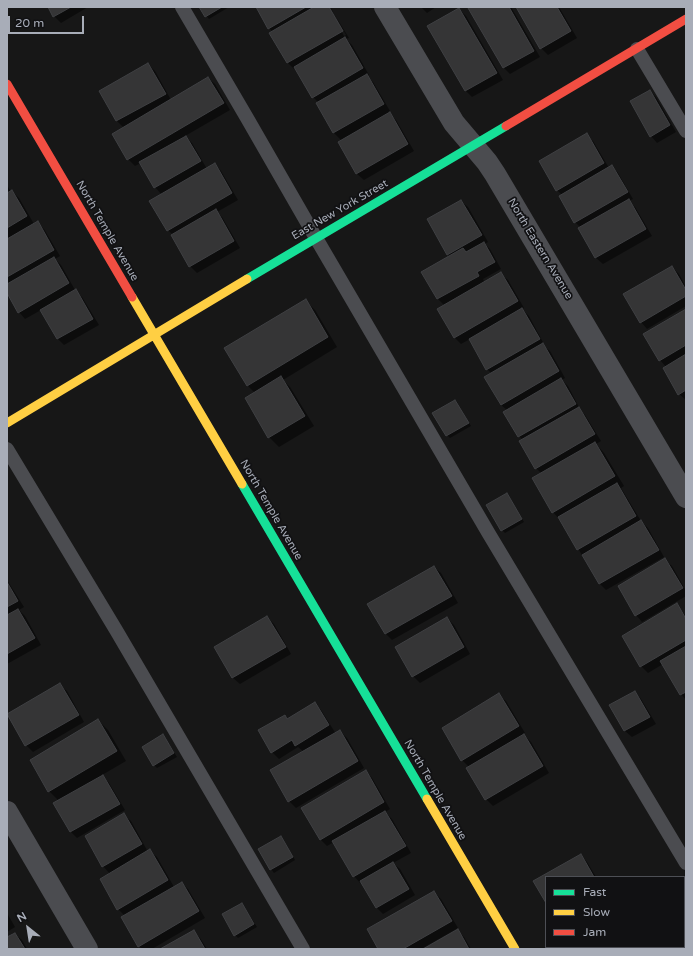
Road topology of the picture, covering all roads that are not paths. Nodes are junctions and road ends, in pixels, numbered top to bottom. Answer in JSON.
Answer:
{"nodes":[{"id":1,"x":182,"y":7,"type":"edge"},
{"id":2,"x":385,"y":7,"type":"edge"},
{"id":3,"x":686,"y":19,"type":"edge"},
{"id":4,"x":637,"y":48,"type":"junction"},
{"id":5,"x":7,"y":84,"type":"edge"},
{"id":6,"x":686,"y":131,"type":"edge"},
{"id":7,"x":473,"y":146,"type":"junction"},
{"id":8,"x":316,"y":238,"type":"junction"},
{"id":9,"x":154,"y":335,"type":"junction"},
{"id":10,"x":7,"y":423,"type":"edge"},
{"id":11,"x":7,"y":449,"type":"edge"},
{"id":12,"x":686,"y":497,"type":"edge"},
{"id":13,"x":7,"y":812,"type":"edge"},
{"id":14,"x":686,"y":863,"type":"edge"},
{"id":15,"x":87,"y":949,"type":"edge"},
{"id":16,"x":303,"y":949,"type":"edge"},
{"id":17,"x":515,"y":949,"type":"edge"}],
"edges":[{"from":1,"to":8,"type":"lane"},
{"from":2,"to":7,"type":"street","name":"North Eastern Avenue"},
{"from":3,"to":4,"type":"street","name":"East New York Street"},
{"from":4,"to":6,"type":"lane"},
{"from":4,"to":7,"type":"street","name":"East New York Street"},
{"from":5,"to":9,"type":"street","name":"North Temple Avenue"},
{"from":7,"to":8,"type":"street","name":"East New York Street"},
{"from":7,"to":12,"type":"street","name":"North Eastern Avenue"},
{"from":8,"to":9,"type":"street","name":"East New York Street"},
{"from":8,"to":14,"type":"lane"},
{"from":9,"to":10,"type":"street","name":"East New York Street"},
{"from":9,"to":17,"type":"street","name":"North Temple Avenue"},
{"from":11,"to":16,"type":"lane"},
{"from":13,"to":15,"type":"street"}]}
